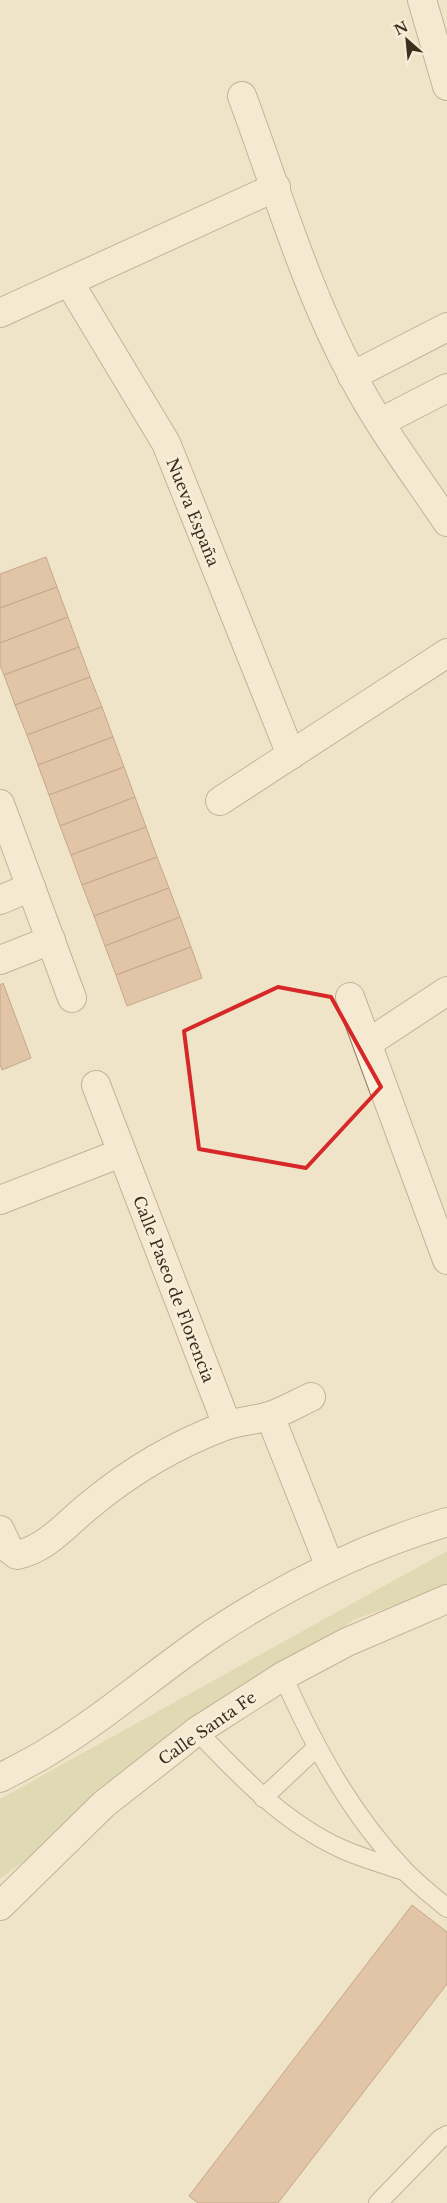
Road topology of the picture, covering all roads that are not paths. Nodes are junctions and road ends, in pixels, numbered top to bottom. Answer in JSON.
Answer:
{"nodes":[{"id":1,"x":422,"y":0,"type":"edge"},
{"id":2,"x":447,"y":86,"type":"edge"},
{"id":3,"x":242,"y":96,"type":"dead end"},
{"id":4,"x":276,"y":187,"type":"junction"},
{"id":5,"x":69,"y":282,"type":"junction"},
{"id":6,"x":0,"y":313,"type":"edge"},
{"id":7,"x":447,"y":327,"type":"edge"},
{"id":8,"x":352,"y":376,"type":"junction"},
{"id":9,"x":447,"y":388,"type":"edge"},
{"id":10,"x":381,"y":422,"type":"junction"},
{"id":11,"x":447,"y":522,"type":"edge"},
{"id":12,"x":447,"y":654,"type":"edge"},
{"id":13,"x":290,"y":755,"type":"junction"},
{"id":14,"x":220,"y":801,"type":"dead end"},
{"id":15,"x":0,"y":804,"type":"edge"},
{"id":16,"x":31,"y":887,"type":"junction"},
{"id":17,"x":0,"y":900,"type":"edge"},
{"id":18,"x":51,"y":940,"type":"junction"},
{"id":19,"x":0,"y":960,"type":"edge"},
{"id":20,"x":447,"y":991,"type":"edge"},
{"id":21,"x":72,"y":998,"type":"dead end"},
{"id":22,"x":350,"y":998,"type":"dead end"},
{"id":23,"x":368,"y":1043,"type":"junction"},
{"id":24,"x":96,"y":1085,"type":"dead end"},
{"id":25,"x":121,"y":1153,"type":"junction"},
{"id":26,"x":0,"y":1200,"type":"edge"},
{"id":27,"x":447,"y":1260,"type":"edge"},
{"id":28,"x":312,"y":1397,"type":"dead end"},
{"id":29,"x":270,"y":1416,"type":"junction"},
{"id":30,"x":227,"y":1425,"type":"junction"},
{"id":31,"x":447,"y":1522,"type":"edge"},
{"id":32,"x":0,"y":1530,"type":"edge"},
{"id":33,"x":330,"y":1567,"type":"junction"},
{"id":34,"x":447,"y":1599,"type":"edge"},
{"id":35,"x":283,"y":1676,"type":"junction"},
{"id":36,"x":197,"y":1730,"type":"junction"},
{"id":37,"x":316,"y":1748,"type":"junction"},
{"id":38,"x":0,"y":1778,"type":"edge"},
{"id":39,"x":263,"y":1798,"type":"junction"},
{"id":40,"x":404,"y":1871,"type":"junction"},
{"id":41,"x":0,"y":1906,"type":"edge"},
{"id":42,"x":447,"y":1908,"type":"edge"},
{"id":43,"x":447,"y":2135,"type":"edge"},
{"id":44,"x":378,"y":2203,"type":"edge"}],
"edges":[{"from":1,"to":2,"type":"street"},
{"from":3,"to":4,"type":"street"},
{"from":4,"to":5,"type":"street"},
{"from":4,"to":8,"type":"street"},
{"from":5,"to":6,"type":"street"},
{"from":5,"to":13,"type":"street","name":"Nueva España"},
{"from":7,"to":8,"type":"street"},
{"from":8,"to":10,"type":"street"},
{"from":9,"to":10,"type":"street"},
{"from":10,"to":11,"type":"street"},
{"from":12,"to":13,"type":"street"},
{"from":13,"to":14,"type":"street"},
{"from":15,"to":16,"type":"street"},
{"from":16,"to":17,"type":"street"},
{"from":16,"to":18,"type":"street"},
{"from":18,"to":19,"type":"street"},
{"from":18,"to":21,"type":"street"},
{"from":20,"to":23,"type":"street"},
{"from":22,"to":23,"type":"street"},
{"from":23,"to":27,"type":"street"},
{"from":24,"to":25,"type":"street","name":"Calle Paseo de Florencia"},
{"from":25,"to":26,"type":"street"},
{"from":25,"to":30,"type":"street","name":"Calle Paseo de Florencia"},
{"from":28,"to":29,"type":"street"},
{"from":29,"to":30,"type":"street"},
{"from":29,"to":33,"type":"street"},
{"from":30,"to":32,"type":"street"},
{"from":31,"to":33,"type":"street"},
{"from":33,"to":38,"type":"street"},
{"from":34,"to":35,"type":"street","name":"Calle Santa Fe"},
{"from":35,"to":36,"type":"street","name":"Calle Santa Fe"},
{"from":35,"to":37,"type":"lane"},
{"from":36,"to":39,"type":"lane"},
{"from":36,"to":41,"type":"street","name":"Calle Santa Fe"},
{"from":37,"to":39,"type":"lane"},
{"from":37,"to":40,"type":"lane"},
{"from":39,"to":40,"type":"lane"},
{"from":40,"to":42,"type":"lane"},
{"from":43,"to":44,"type":"lane"}]}
